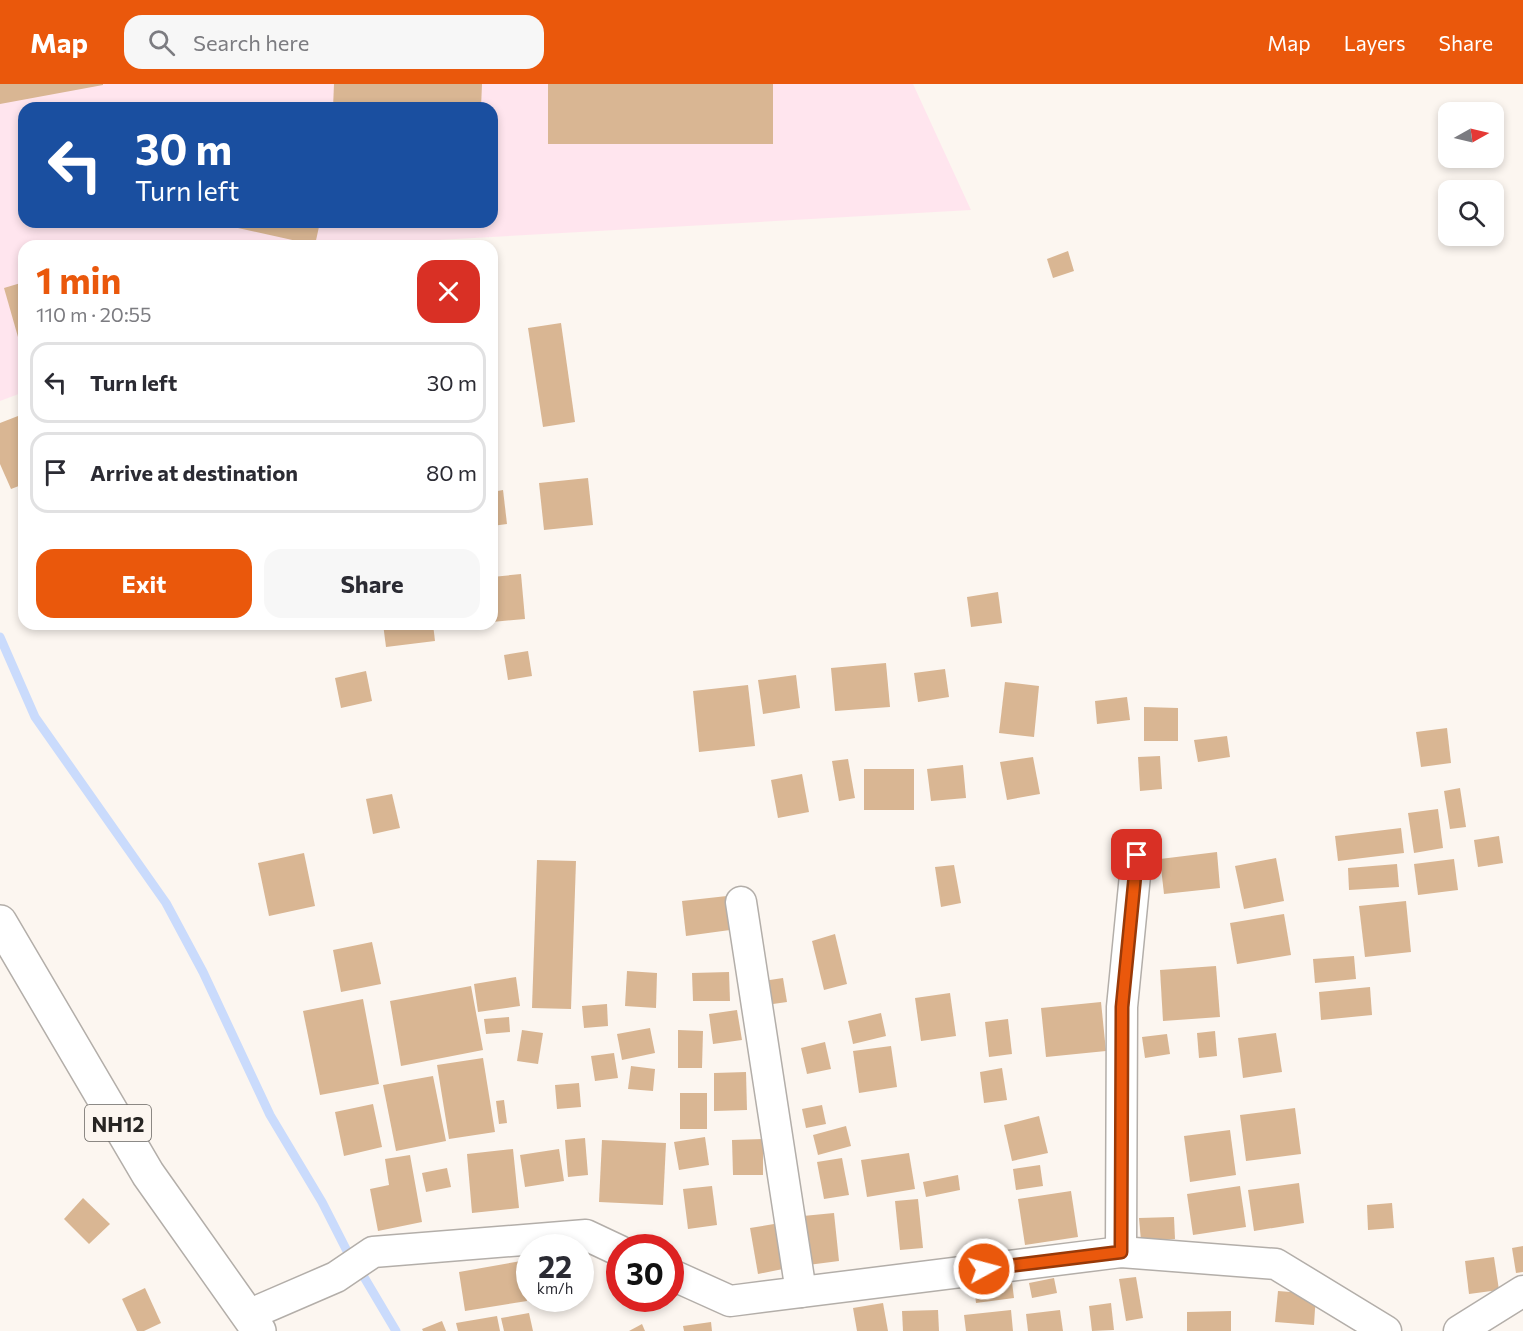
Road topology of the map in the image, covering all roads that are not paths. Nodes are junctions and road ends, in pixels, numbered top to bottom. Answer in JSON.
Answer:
{"nodes":[{"id":1,"x":1137,"y":855,"type":"dead end"},
{"id":2,"x":741,"y":902,"type":"dead end"},
{"id":3,"x":0,"y":922,"type":"edge"},
{"id":4,"x":606,"y":1245,"type":"edge"},
{"id":5,"x":1121,"y":1252,"type":"junction"},
{"id":6,"x":684,"y":1280,"type":"edge"},
{"id":7,"x":1523,"y":1291,"type":"edge"},
{"id":8,"x":801,"y":1292,"type":"junction"},
{"id":9,"x":253,"y":1323,"type":"edge"},
{"id":10,"x":1386,"y":1331,"type":"edge"},
{"id":11,"x":1460,"y":1331,"type":"edge"}],
"edges":[{"from":1,"to":5,"type":"street"},
{"from":2,"to":8,"type":"street"},
{"from":3,"to":9,"type":"highway","number":"NH12"},
{"from":4,"to":9,"type":"street"},
{"from":5,"to":8,"type":"street"},
{"from":5,"to":10,"type":"street"},
{"from":6,"to":8,"type":"street"},
{"from":7,"to":11,"type":"street"}]}
